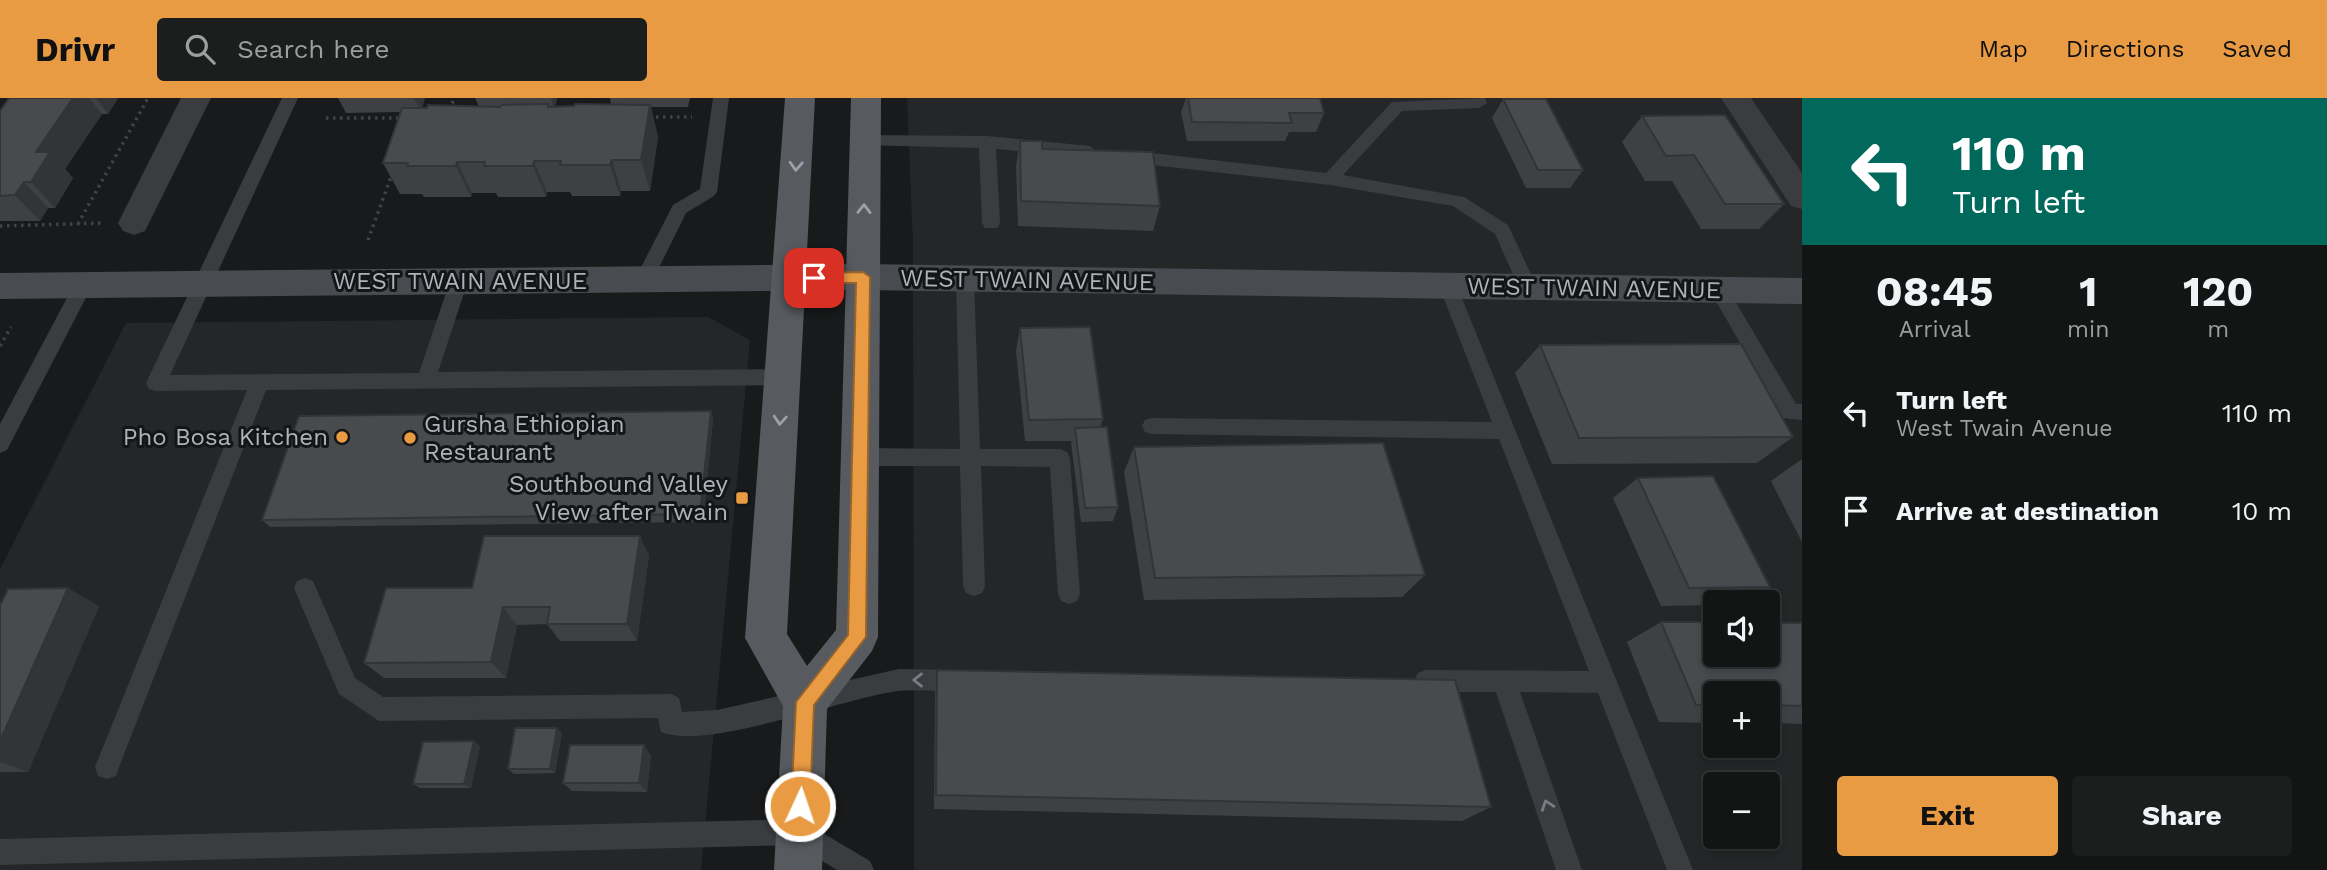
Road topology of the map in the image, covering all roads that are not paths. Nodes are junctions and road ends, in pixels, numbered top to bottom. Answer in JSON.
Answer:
{"nodes":[{"id":1,"x":196,"y":98,"type":"edge"},
{"id":2,"x":290,"y":98,"type":"edge"},
{"id":3,"x":720,"y":98,"type":"edge"},
{"id":4,"x":800,"y":98,"type":"edge"},
{"id":5,"x":866,"y":98,"type":"edge"},
{"id":6,"x":1477,"y":98,"type":"edge"},
{"id":7,"x":1736,"y":98,"type":"edge"},
{"id":8,"x":866,"y":141,"type":"junction"},
{"id":9,"x":987,"y":142,"type":"junction"},
{"id":10,"x":1330,"y":179,"type":"junction"},
{"id":11,"x":1802,"y":198,"type":"edge"},
{"id":12,"x":134,"y":223,"type":"road end"},
{"id":13,"x":991,"y":223,"type":"dead end"},
{"id":14,"x":863,"y":277,"type":"junction"},
{"id":15,"x":644,"y":279,"type":"junction"},
{"id":16,"x":789,"y":279,"type":"junction"},
{"id":17,"x":965,"y":279,"type":"junction"},
{"id":18,"x":459,"y":281,"type":"junction"},
{"id":19,"x":204,"y":283,"type":"junction"},
{"id":20,"x":84,"y":284,"type":"junction"},
{"id":21,"x":0,"y":286,"type":"edge"},
{"id":22,"x":1448,"y":286,"type":"junction"},
{"id":23,"x":1528,"y":287,"type":"junction"},
{"id":24,"x":1718,"y":289,"type":"junction"},
{"id":25,"x":1802,"y":291,"type":"edge"},
{"id":26,"x":783,"y":377,"type":"junction"},
{"id":27,"x":426,"y":380,"type":"junction"},
{"id":28,"x":260,"y":381,"type":"junction"},
{"id":29,"x":1802,"y":412,"type":"edge"},
{"id":30,"x":1152,"y":426,"type":"dead end"},
{"id":31,"x":1506,"y":431,"type":"junction"},
{"id":32,"x":0,"y":444,"type":"edge"},
{"id":33,"x":971,"y":456,"type":"junction"},
{"id":34,"x":860,"y":457,"type":"junction"},
{"id":35,"x":974,"y":586,"type":"dead end"},
{"id":36,"x":305,"y":588,"type":"dead end"},
{"id":37,"x":1069,"y":594,"type":"dead end"},
{"id":38,"x":982,"y":681,"type":"edge"},
{"id":39,"x":1408,"y":681,"type":"edge"},
{"id":40,"x":1504,"y":681,"type":"junction"},
{"id":41,"x":1605,"y":682,"type":"junction"},
{"id":42,"x":805,"y":702,"type":"junction"},
{"id":43,"x":107,"y":767,"type":"dead end"},
{"id":44,"x":798,"y":851,"type":"edge"},
{"id":45,"x":0,"y":852,"type":"edge"},
{"id":46,"x":861,"y":870,"type":"edge"},
{"id":47,"x":1569,"y":870,"type":"edge"},
{"id":48,"x":1680,"y":870,"type":"edge"}],
"edges":[{"from":1,"to":12,"type":"street"},
{"from":2,"to":19,"type":"lane"},
{"from":3,"to":15,"type":"lane"},
{"from":4,"to":16,"type":"main road","one_way":true},
{"from":5,"to":8,"type":"main road"},
{"from":6,"to":10,"type":"lane"},
{"from":7,"to":11,"type":"street"},
{"from":8,"to":9,"type":"lane"},
{"from":14,"to":8,"type":"main road","one_way":true},
{"from":9,"to":10,"type":"lane"},
{"from":9,"to":13,"type":"lane"},
{"from":10,"to":23,"type":"lane"},
{"from":14,"to":16,"type":"main road","name":"WEST TWAIN AVENUE"},
{"from":14,"to":17,"type":"main road","name":"WEST TWAIN AVENUE"},
{"from":14,"to":34,"type":"main road"},
{"from":15,"to":16,"type":"main road","name":"WEST TWAIN AVENUE"},
{"from":15,"to":18,"type":"main road","name":"WEST TWAIN AVENUE"},
{"from":16,"to":26,"type":"main road"},
{"from":17,"to":22,"type":"main road","name":"WEST TWAIN AVENUE"},
{"from":17,"to":33,"type":"lane"},
{"from":18,"to":19,"type":"main road","name":"WEST TWAIN AVENUE"},
{"from":18,"to":27,"type":"lane"},
{"from":19,"to":20,"type":"main road","name":"WEST TWAIN AVENUE"},
{"from":19,"to":28,"type":"lane"},
{"from":20,"to":21,"type":"main road","name":"WEST TWAIN AVENUE"},
{"from":20,"to":32,"type":"lane"},
{"from":22,"to":23,"type":"main road","name":"WEST TWAIN AVENUE"},
{"from":22,"to":31,"type":"lane"},
{"from":23,"to":24,"type":"main road","name":"WEST TWAIN AVENUE"},
{"from":24,"to":25,"type":"main road","name":"WEST TWAIN AVENUE"},
{"from":24,"to":29,"type":"lane"},
{"from":26,"to":27,"type":"lane"},
{"from":26,"to":42,"type":"main road","one_way":true},
{"from":27,"to":28,"type":"lane"},
{"from":28,"to":43,"type":"lane"},
{"from":30,"to":31,"type":"lane"},
{"from":31,"to":41,"type":"lane"},
{"from":33,"to":34,"type":"lane"},
{"from":33,"to":35,"type":"lane"},
{"from":33,"to":37,"type":"lane"},
{"from":34,"to":42,"type":"main road"},
{"from":36,"to":42,"type":"lane"},
{"from":38,"to":42,"type":"lane","one_way":true},
{"from":39,"to":40,"type":"lane"},
{"from":40,"to":41,"type":"lane"},
{"from":47,"to":40,"type":"lane","one_way":true},
{"from":41,"to":48,"type":"lane"},
{"from":42,"to":44,"type":"main road"},
{"from":44,"to":45,"type":"lane"},
{"from":44,"to":46,"type":"lane"}]}
